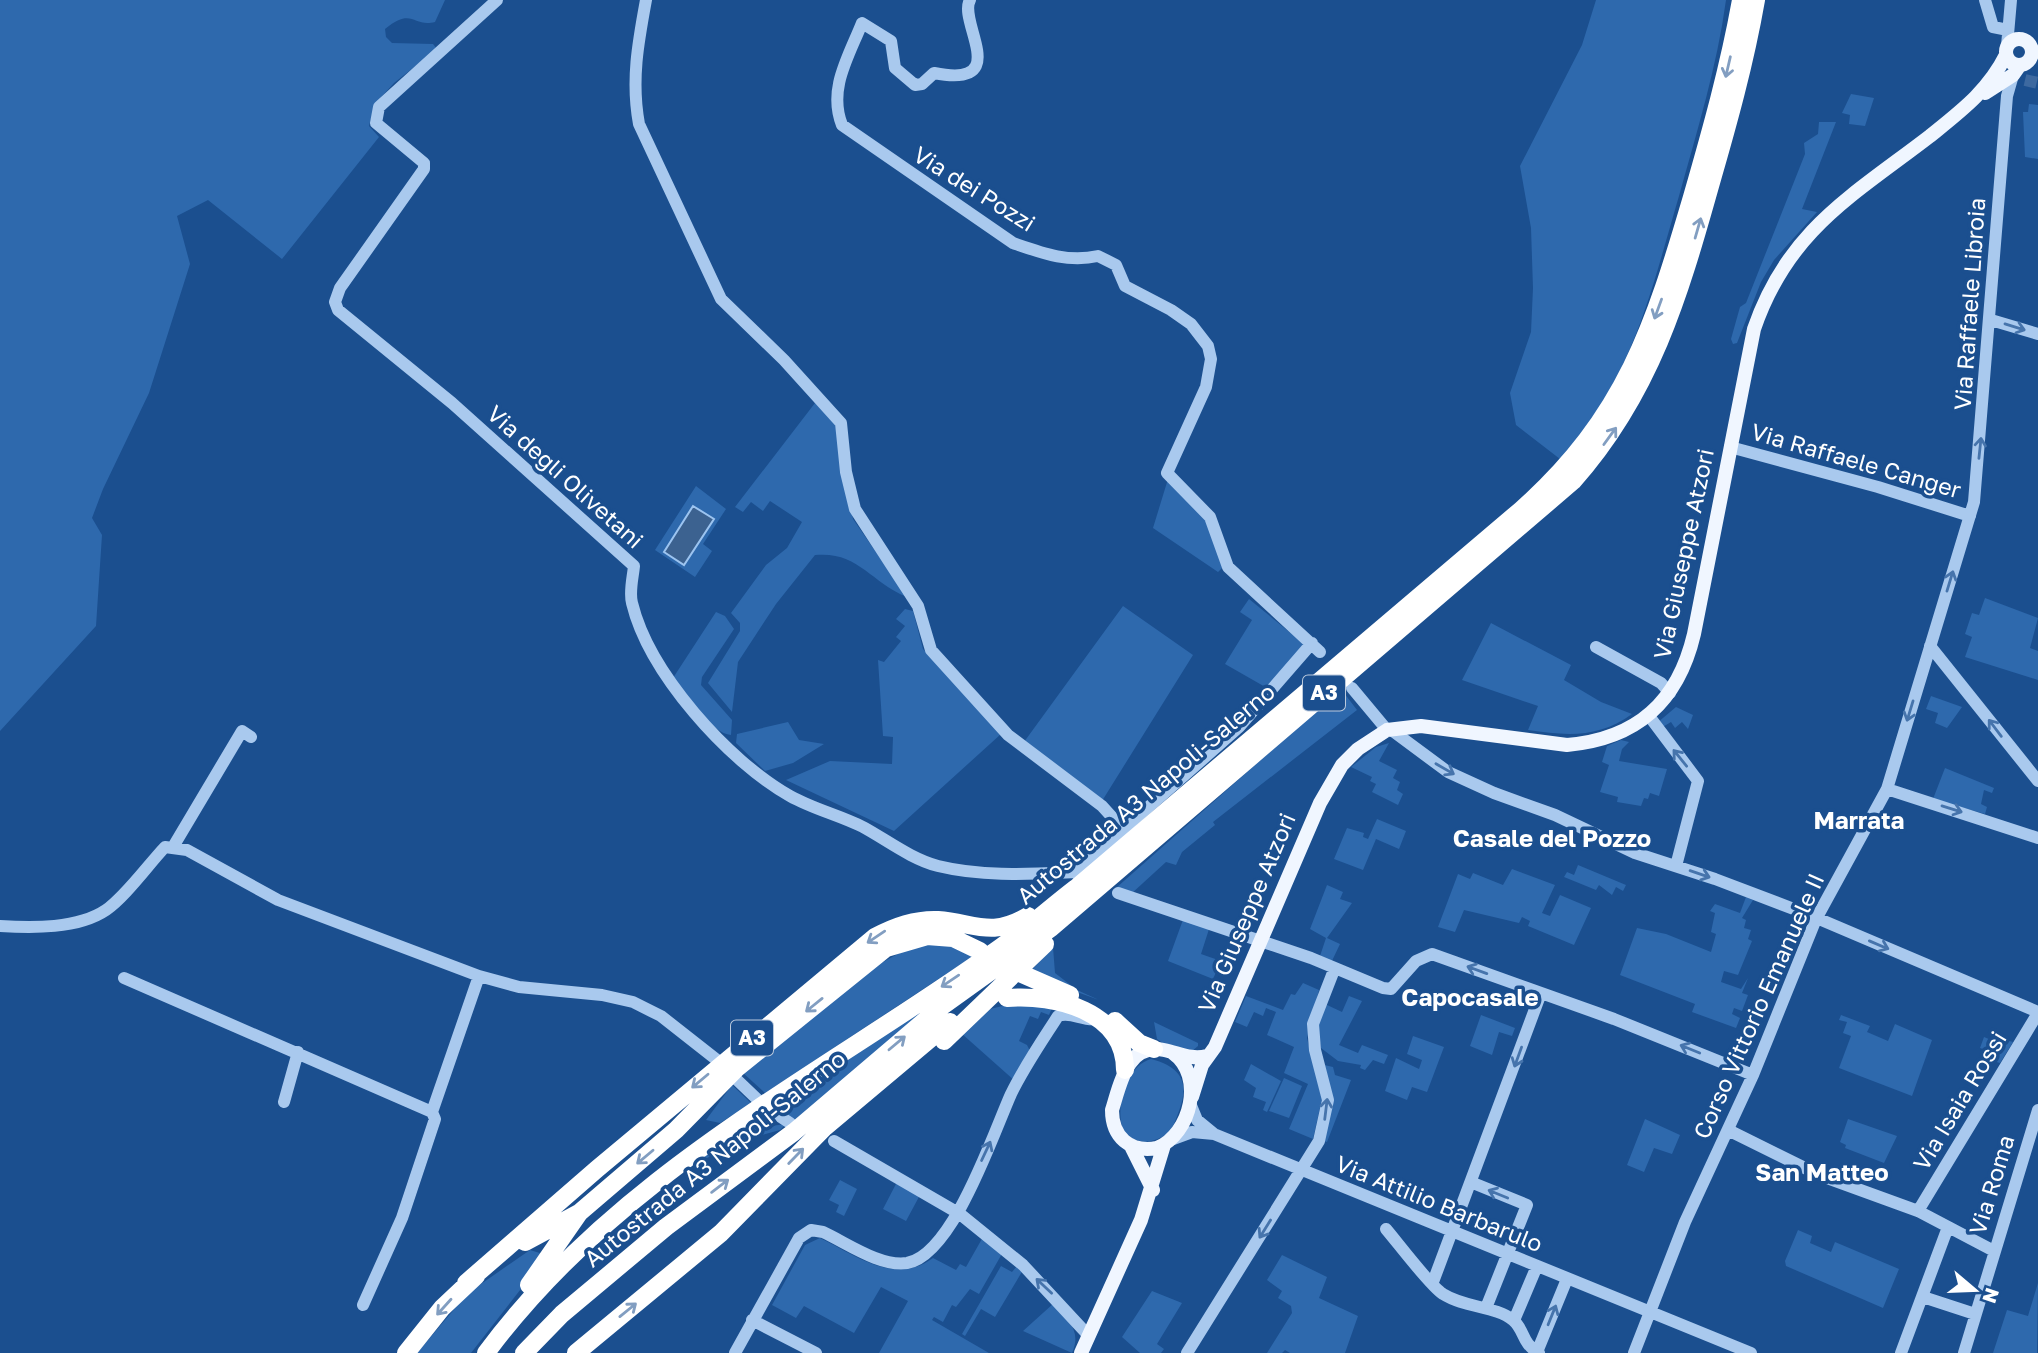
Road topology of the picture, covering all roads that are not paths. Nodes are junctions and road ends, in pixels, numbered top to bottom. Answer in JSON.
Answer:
{"nodes":[{"id":1,"x":497,"y":0,"type":"edge"},
{"id":2,"x":646,"y":0,"type":"edge"},
{"id":3,"x":970,"y":0,"type":"edge"},
{"id":4,"x":1741,"y":0,"type":"edge"},
{"id":5,"x":1756,"y":0,"type":"edge"},
{"id":6,"x":1986,"y":0,"type":"edge"},
{"id":7,"x":2011,"y":0,"type":"edge"},
{"id":8,"x":2038,"y":40,"type":"edge"},
{"id":9,"x":2012,"y":42,"type":"junction"},
{"id":10,"x":2035,"y":51,"type":"edge"},
{"id":11,"x":2016,"y":70,"type":"junction"},
{"id":12,"x":2001,"y":86,"type":"junction"},
{"id":13,"x":1991,"y":320,"type":"junction"},
{"id":14,"x":2038,"y":334,"type":"edge"},
{"id":15,"x":1730,"y":447,"type":"junction"},
{"id":16,"x":1970,"y":516,"type":"junction"},
{"id":17,"x":1930,"y":646,"type":"junction"},
{"id":18,"x":1596,"y":647,"type":"dead end"},
{"id":19,"x":1352,"y":688,"type":"dead end"},
{"id":20,"x":1670,"y":692,"type":"junction"},
{"id":21,"x":1649,"y":716,"type":"junction"},
{"id":22,"x":1388,"y":730,"type":"junction"},
{"id":23,"x":251,"y":737,"type":"dead end"},
{"id":24,"x":2038,"y":781,"type":"edge"},
{"id":25,"x":1887,"y":789,"type":"junction"},
{"id":26,"x":1192,"y":806,"type":"junction"},
{"id":27,"x":1122,"y":828,"type":"junction"},
{"id":28,"x":2038,"y":838,"type":"edge"},
{"id":29,"x":173,"y":846,"type":"junction"},
{"id":30,"x":1676,"y":866,"type":"junction"},
{"id":31,"x":1077,"y":879,"type":"junction"},
{"id":32,"x":1118,"y":892,"type":"dead end"},
{"id":33,"x":1816,"y":919,"type":"junction"},
{"id":34,"x":0,"y":926,"type":"edge"},
{"id":35,"x":1259,"y":942,"type":"junction"},
{"id":36,"x":980,"y":951,"type":"dead end"},
{"id":37,"x":1334,"y":970,"type":"junction"},
{"id":38,"x":1022,"y":974,"type":"dead end"},
{"id":39,"x":479,"y":976,"type":"junction"},
{"id":40,"x":124,"y":978,"type":"dead end"},
{"id":41,"x":1541,"y":993,"type":"junction"},
{"id":42,"x":1007,"y":998,"type":"dead end"},
{"id":43,"x":2038,"y":1013,"type":"edge"},
{"id":44,"x":1099,"y":1019,"type":"junction"},
{"id":45,"x":950,"y":1022,"type":"dead end"},
{"id":46,"x":1154,"y":1049,"type":"junction"},
{"id":47,"x":298,"y":1052,"type":"junction"},
{"id":48,"x":1173,"y":1053,"type":"junction"},
{"id":49,"x":1207,"y":1056,"type":"junction"},
{"id":50,"x":717,"y":1060,"type":"dead end"},
{"id":51,"x":1125,"y":1070,"type":"junction"},
{"id":52,"x":1753,"y":1075,"type":"junction"},
{"id":53,"x":735,"y":1078,"type":"dead end"},
{"id":54,"x":865,"y":1091,"type":"junction"},
{"id":55,"x":757,"y":1099,"type":"dead end"},
{"id":56,"x":1191,"y":1100,"type":"junction"},
{"id":57,"x":284,"y":1102,"type":"dead end"},
{"id":58,"x":770,"y":1110,"type":"dead end"},
{"id":59,"x":2038,"y":1110,"type":"edge"},
{"id":60,"x":432,"y":1112,"type":"junction"},
{"id":61,"x":834,"y":1121,"type":"junction"},
{"id":62,"x":792,"y":1127,"type":"junction"},
{"id":63,"x":1728,"y":1130,"type":"junction"},
{"id":64,"x":1214,"y":1134,"type":"junction"},
{"id":65,"x":834,"y":1141,"type":"dead end"},
{"id":66,"x":1168,"y":1142,"type":"junction"},
{"id":67,"x":1131,"y":1146,"type":"junction"},
{"id":68,"x":1301,"y":1171,"type":"junction"},
{"id":69,"x":1472,"y":1183,"type":"junction"},
{"id":70,"x":1153,"y":1190,"type":"junction"},
{"id":71,"x":1918,"y":1210,"type":"junction"},
{"id":72,"x":579,"y":1213,"type":"junction"},
{"id":73,"x":960,"y":1214,"type":"junction"},
{"id":74,"x":1948,"y":1227,"type":"junction"},
{"id":75,"x":1386,"y":1229,"type":"dead end"},
{"id":76,"x":1454,"y":1232,"type":"junction"},
{"id":77,"x":1994,"y":1251,"type":"junction"},
{"id":78,"x":1507,"y":1254,"type":"junction"},
{"id":79,"x":1537,"y":1266,"type":"junction"},
{"id":80,"x":1567,"y":1279,"type":"junction"},
{"id":81,"x":1433,"y":1282,"type":"junction"},
{"id":82,"x":466,"y":1283,"type":"junction"},
{"id":83,"x":1923,"y":1297,"type":"junction"},
{"id":84,"x":363,"y":1305,"type":"dead end"},
{"id":85,"x":1486,"y":1308,"type":"junction"},
{"id":86,"x":1649,"y":1313,"type":"junction"},
{"id":87,"x":1975,"y":1314,"type":"junction"},
{"id":88,"x":1515,"y":1318,"type":"dead end"},
{"id":89,"x":752,"y":1320,"type":"junction"},
{"id":90,"x":1088,"y":1347,"type":"edge"},
{"id":91,"x":1538,"y":1352,"type":"edge"},
{"id":92,"x":406,"y":1353,"type":"edge"},
{"id":93,"x":477,"y":1353,"type":"edge"},
{"id":94,"x":486,"y":1353,"type":"edge"},
{"id":95,"x":524,"y":1353,"type":"edge"},
{"id":96,"x":576,"y":1353,"type":"edge"},
{"id":97,"x":735,"y":1353,"type":"edge"},
{"id":98,"x":816,"y":1353,"type":"edge"},
{"id":99,"x":1187,"y":1353,"type":"edge"},
{"id":100,"x":1634,"y":1353,"type":"edge"},
{"id":101,"x":1751,"y":1353,"type":"edge"},
{"id":102,"x":1901,"y":1353,"type":"edge"},
{"id":103,"x":1964,"y":1353,"type":"edge"}],
"edges":[{"from":1,"to":31,"type":"street","name":"Via degli Olivetani"},
{"from":2,"to":27,"type":"street"},
{"from":3,"to":27,"type":"street","name":"Via dei Pozzi"},
{"from":4,"to":31,"type":"highway","name":"Autostrada A3 Napoli-Salerno","number":"A3","one_way":true},
{"from":26,"to":5,"type":"highway","name":"Autostrada A3 Napoli-Salerno","number":"A3","one_way":true},
{"from":6,"to":9,"type":"street"},
{"from":7,"to":9,"type":"street"},
{"from":8,"to":9,"type":"main road"},
{"from":9,"to":10,"type":"main road","name":"Via Giuseppe Atzori"},
{"from":9,"to":11,"type":"main road"},
{"from":9,"to":12,"type":"main road"},
{"from":10,"to":11,"type":"main road","name":"Via Giuseppe Atzori"},
{"from":11,"to":12,"type":"main road","name":"Via Giuseppe Atzori"},
{"from":12,"to":13,"type":"street","name":"Via Raffaele Libroia"},
{"from":12,"to":15,"type":"main road","name":"Via Giuseppe Atzori"},
{"from":13,"to":14,"type":"street","one_way":true},
{"from":16,"to":13,"type":"street","name":"Via Raffaele Libroia","one_way":true},
{"from":15,"to":16,"type":"street","name":"Via Raffaele Canger"},
{"from":15,"to":20,"type":"main road","name":"Via Giuseppe Atzori"},
{"from":17,"to":16,"type":"street","name":"Corso Vittorio Emanuele II","one_way":true},
{"from":24,"to":17,"type":"street","one_way":true},
{"from":17,"to":25,"type":"street","name":"Corso Vittorio Emanuele II","one_way":true},
{"from":18,"to":20,"type":"street"},
{"from":19,"to":22,"type":"street"},
{"from":20,"to":21,"type":"main road","name":"Via Giuseppe Atzori"},
{"from":21,"to":22,"type":"main road","name":"Via Giuseppe Atzori"},
{"from":30,"to":21,"type":"street","one_way":true},
{"from":22,"to":30,"type":"street","one_way":true},
{"from":22,"to":35,"type":"main road","name":"Via Giuseppe Atzori"},
{"from":23,"to":29,"type":"street"},
{"from":25,"to":28,"type":"street","one_way":true},
{"from":25,"to":33,"type":"street","name":"Corso Vittorio Emanuele II"},
{"from":26,"to":61,"type":"highway"},
{"from":62,"to":26,"type":"highway","name":"Autostrada A3 Napoli-Salerno","number":"A3","one_way":true},
{"from":27,"to":31,"type":"street"},
{"from":29,"to":34,"type":"street"},
{"from":29,"to":39,"type":"street"},
{"from":30,"to":33,"type":"street","one_way":true},
{"from":31,"to":82,"type":"highway","number":"A3","one_way":true},
{"from":31,"to":94,"type":"highway","name":"Autostrada A3 Napoli-Salerno","number":"A3","one_way":true},
{"from":32,"to":35,"type":"street"},
{"from":33,"to":43,"type":"street","one_way":true},
{"from":33,"to":52,"type":"street","name":"Corso Vittorio Emanuele II"},
{"from":35,"to":37,"type":"street"},
{"from":35,"to":49,"type":"main road","name":"Via Giuseppe Atzori"},
{"from":36,"to":72,"type":"highway","number":"A3","one_way":true},
{"from":41,"to":37,"type":"street","one_way":true},
{"from":68,"to":37,"type":"street","one_way":true},
{"from":38,"to":46,"type":"highway"},
{"from":39,"to":50,"type":"street"},
{"from":39,"to":60,"type":"street"},
{"from":40,"to":47,"type":"street"},
{"from":52,"to":41,"type":"street","one_way":true},
{"from":41,"to":69,"type":"street","one_way":true},
{"from":42,"to":44,"type":"highway"},
{"from":43,"to":71,"type":"street","name":"Via Isaia Rossi"},
{"from":44,"to":51,"type":"highway"},
{"from":73,"to":44,"type":"street","one_way":true},
{"from":45,"to":54,"type":"highway"},
{"from":46,"to":48,"type":"main road"},
{"from":46,"to":51,"type":"main road"},
{"from":47,"to":57,"type":"street"},
{"from":47,"to":60,"type":"street"},
{"from":48,"to":49,"type":"main road"},
{"from":48,"to":56,"type":"main road"},
{"from":49,"to":56,"type":"main road","name":"Via Giuseppe Atzori"},
{"from":51,"to":67,"type":"main road"},
{"from":52,"to":63,"type":"street","name":"Corso Vittorio Emanuele II"},
{"from":53,"to":55,"type":"street"},
{"from":54,"to":61,"type":"highway"},
{"from":54,"to":62,"type":"highway"},
{"from":56,"to":64,"type":"street","name":"Via Attilio Barbarulo"},
{"from":56,"to":66,"type":"main road","name":"Via Giuseppe Atzori"},
{"from":58,"to":62,"type":"street"},
{"from":59,"to":77,"type":"street","name":"Via Roma"},
{"from":60,"to":84,"type":"street"},
{"from":96,"to":61,"type":"highway","one_way":true},
{"from":95,"to":62,"type":"highway","name":"Autostrada A3 Napoli-Salerno","number":"A3","one_way":true},
{"from":63,"to":71,"type":"street"},
{"from":63,"to":86,"type":"street","name":"Corso Vittorio Emanuele II"},
{"from":64,"to":66,"type":"street","name":"Via Attilio Barbarulo"},
{"from":64,"to":68,"type":"street","name":"Via Attilio Barbarulo"},
{"from":65,"to":73,"type":"street"},
{"from":66,"to":67,"type":"main road"},
{"from":66,"to":70,"type":"main road","name":"Via Giuseppe Atzori"},
{"from":67,"to":70,"type":"main road"},
{"from":68,"to":76,"type":"street","name":"Via Attilio Barbarulo"},
{"from":68,"to":99,"type":"street","one_way":true},
{"from":69,"to":76,"type":"street"},
{"from":78,"to":69,"type":"street","one_way":true},
{"from":70,"to":90,"type":"main road","name":"Via Giuseppe Atzori"},
{"from":71,"to":74,"type":"street"},
{"from":72,"to":82,"type":"highway","number":"A3"},
{"from":72,"to":93,"type":"highway","number":"A3"},
{"from":73,"to":89,"type":"street"},
{"from":90,"to":73,"type":"street","one_way":true},
{"from":74,"to":77,"type":"street"},
{"from":74,"to":83,"type":"street"},
{"from":75,"to":81,"type":"street"},
{"from":76,"to":78,"type":"street","name":"Via Attilio Barbarulo"},
{"from":76,"to":81,"type":"street"},
{"from":77,"to":87,"type":"street","name":"Via Roma"},
{"from":78,"to":79,"type":"street","name":"Via Attilio Barbarulo"},
{"from":78,"to":85,"type":"street"},
{"from":79,"to":80,"type":"street","name":"Via Attilio Barbarulo"},
{"from":79,"to":88,"type":"street"},
{"from":80,"to":86,"type":"street","name":"Via Attilio Barbarulo"},
{"from":91,"to":80,"type":"street","one_way":true},
{"from":81,"to":85,"type":"street"},
{"from":82,"to":92,"type":"highway","number":"A3","one_way":true},
{"from":83,"to":87,"type":"street"},
{"from":83,"to":102,"type":"street"},
{"from":85,"to":91,"type":"street"},
{"from":86,"to":100,"type":"street","name":"Corso Vittorio Emanuele II"},
{"from":86,"to":101,"type":"street","name":"Via Attilio Barbarulo"},
{"from":87,"to":103,"type":"street","name":"Via Roma"},
{"from":89,"to":97,"type":"street"},
{"from":89,"to":98,"type":"street"}]}
